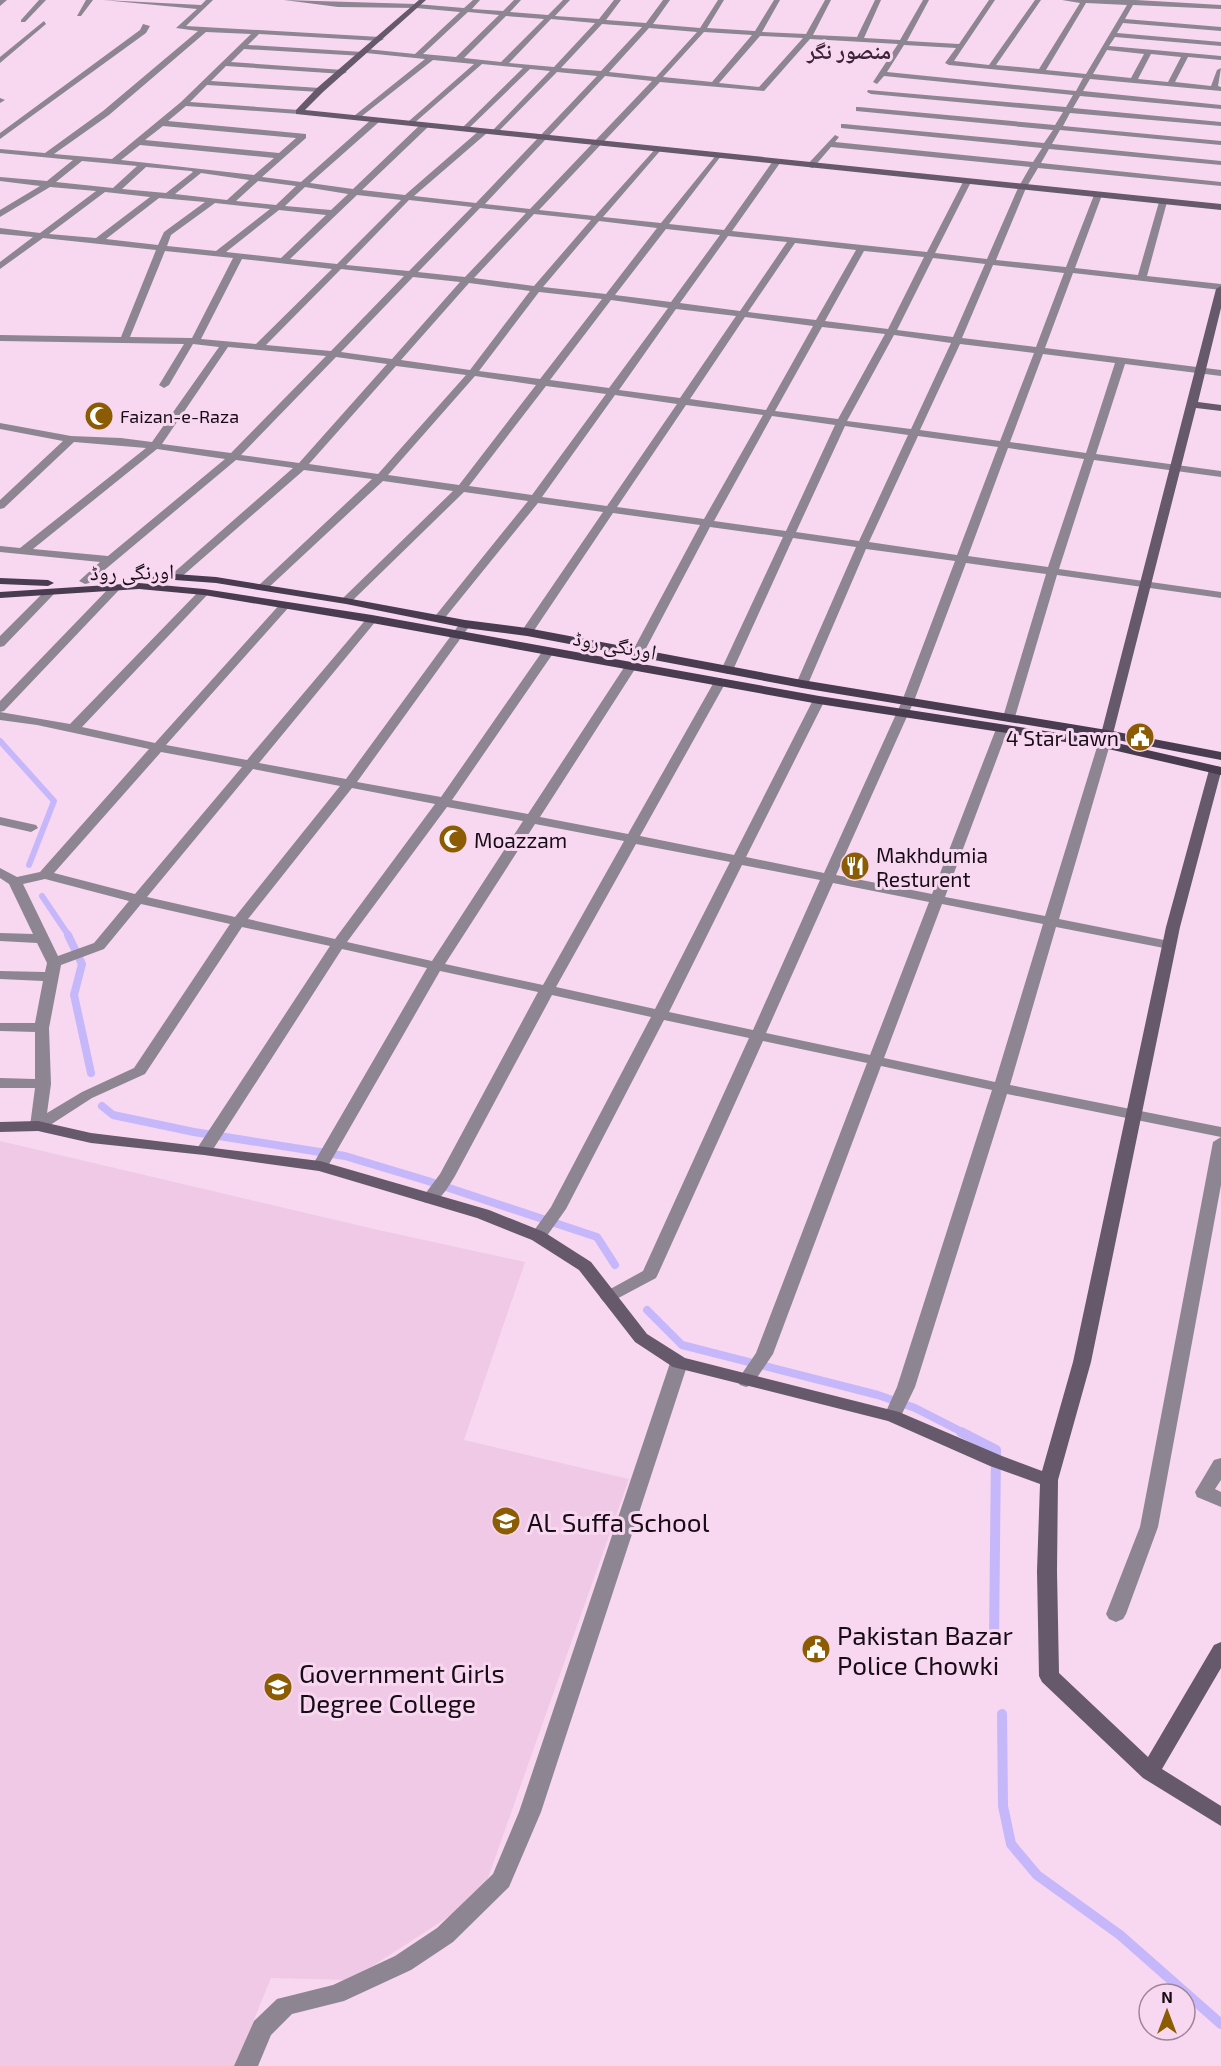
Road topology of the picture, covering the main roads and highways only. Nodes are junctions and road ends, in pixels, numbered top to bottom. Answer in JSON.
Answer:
{"nodes":[{"id":1,"x":0,"y":581,"type":"edge"},
{"id":2,"x":0,"y":595,"type":"edge"},
{"id":3,"x":461,"y":630,"type":"junction"},
{"id":4,"x":634,"y":660,"type":"junction"},
{"id":5,"x":723,"y":676,"type":"junction"},
{"id":6,"x":906,"y":707,"type":"junction"},
{"id":7,"x":1219,"y":766,"type":"edge"}],
"edges":[{"from":1,"to":3,"type":"main road","name":"اورنگی روڈ"},
{"from":2,"to":3,"type":"main road","name":"اورنگی روڈ"},
{"from":3,"to":4,"type":"main road","name":"اورنگی روڈ"},
{"from":3,"to":4,"type":"main road","name":"اورنگی روڈ"},
{"from":4,"to":5,"type":"main road","name":"اورنگی روڈ"},
{"from":5,"to":6,"type":"main road","name":"اورنگی روڈ"},
{"from":5,"to":6,"type":"main road","name":"اورنگی روڈ"},
{"from":6,"to":7,"type":"main road","name":"اورنگی روڈ"}]}
